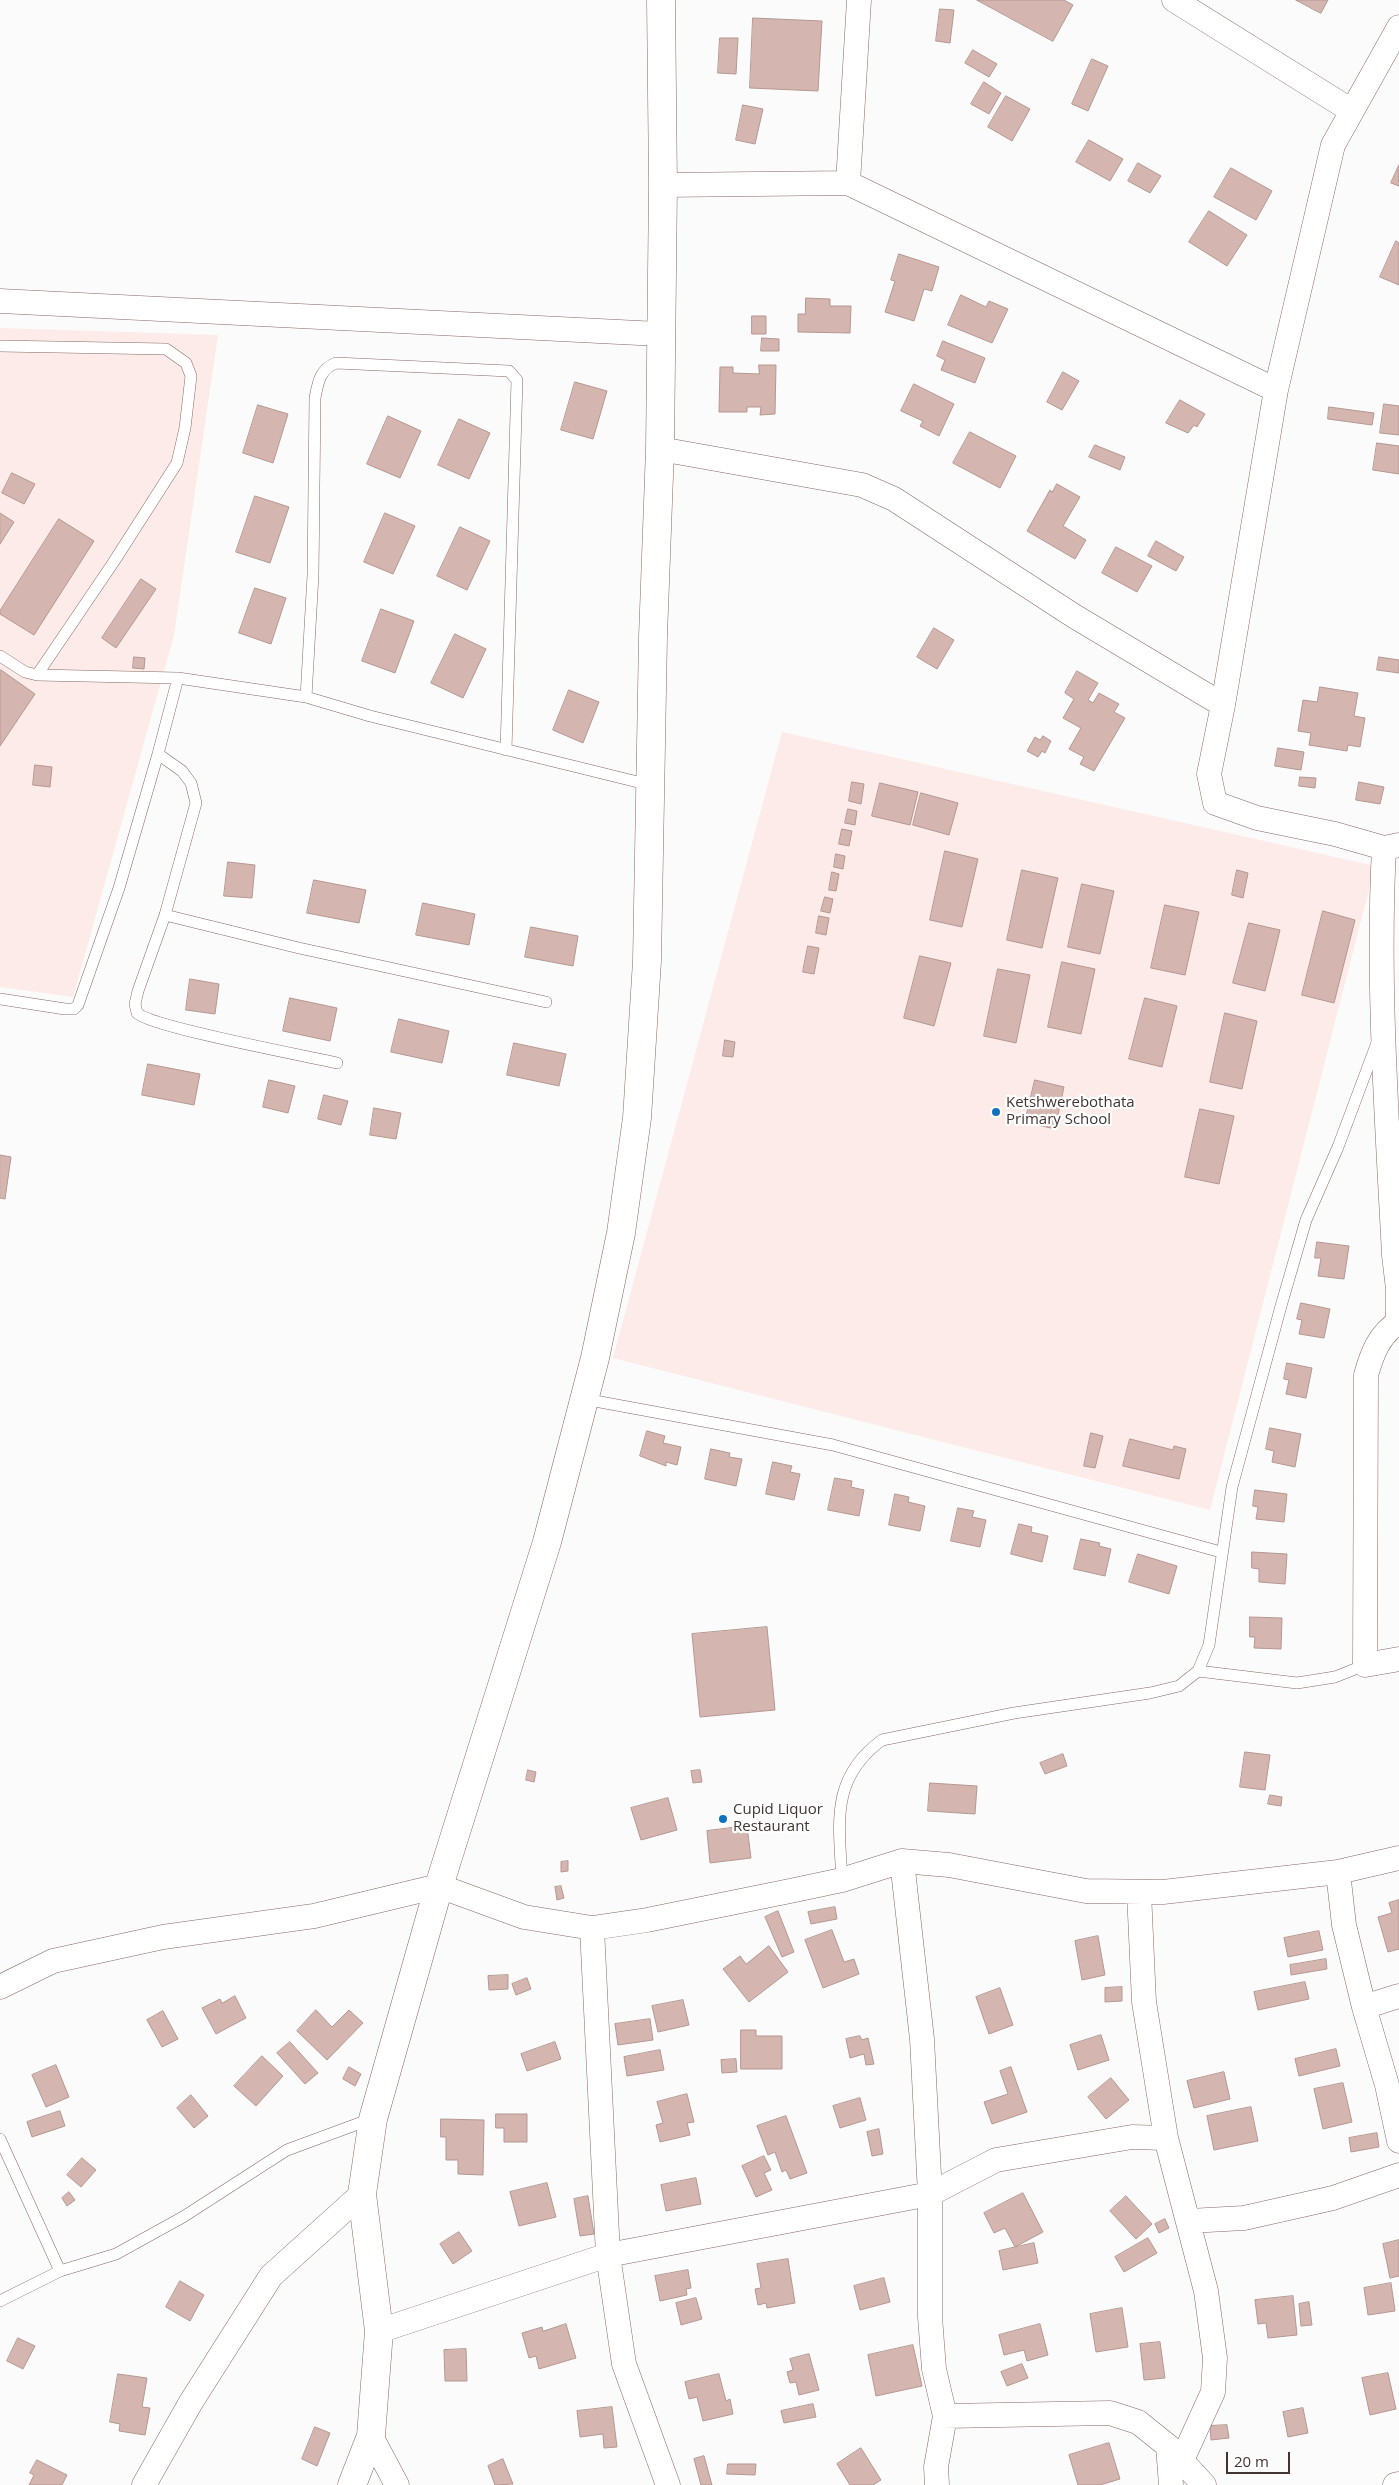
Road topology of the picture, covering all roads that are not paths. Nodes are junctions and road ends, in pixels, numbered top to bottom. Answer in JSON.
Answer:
{"nodes":[{"id":1,"x":661,"y":0,"type":"edge"},
{"id":2,"x":858,"y":0,"type":"edge"},
{"id":3,"x":1174,"y":0,"type":"edge"},
{"id":4,"x":1399,"y":27,"type":"edge"},
{"id":5,"x":1352,"y":111,"type":"junction"},
{"id":6,"x":848,"y":183,"type":"junction"},
{"id":7,"x":663,"y":185,"type":"junction"},
{"id":8,"x":0,"y":301,"type":"edge"},
{"id":9,"x":659,"y":334,"type":"junction"},
{"id":10,"x":0,"y":346,"type":"edge"},
{"id":11,"x":1276,"y":390,"type":"junction"},
{"id":12,"x":660,"y":449,"type":"junction"},
{"id":13,"x":0,"y":656,"type":"edge"},
{"id":14,"x":37,"y":675,"type":"junction"},
{"id":15,"x":178,"y":678,"type":"junction"},
{"id":16,"x":306,"y":697,"type":"junction"},
{"id":17,"x":1223,"y":705,"type":"junction"},
{"id":18,"x":506,"y":750,"type":"junction"},
{"id":19,"x":158,"y":754,"type":"junction"},
{"id":20,"x":650,"y":784,"type":"junction"},
{"id":21,"x":1392,"y":846,"type":"edge"},
{"id":22,"x":165,"y":915,"type":"junction"},
{"id":23,"x":0,"y":999,"type":"edge"},
{"id":24,"x":546,"y":1002,"type":"dead end"},
{"id":25,"x":1382,"y":1030,"type":"junction"},
{"id":26,"x":337,"y":1063,"type":"dead end"},
{"id":27,"x":1399,"y":1322,"type":"edge"},
{"id":28,"x":583,"y":1399,"type":"junction"},
{"id":29,"x":1221,"y":1552,"type":"junction"},
{"id":30,"x":1399,"y":1659,"type":"edge"},
{"id":31,"x":1365,"y":1665,"type":"junction"},
{"id":32,"x":1198,"y":1671,"type":"junction"},
{"id":33,"x":1399,"y":1858,"type":"edge"},
{"id":34,"x":902,"y":1861,"type":"junction"},
{"id":35,"x":1338,"y":1872,"type":"junction"},
{"id":36,"x":842,"y":1880,"type":"junction"},
{"id":37,"x":439,"y":1886,"type":"junction"},
{"id":38,"x":1139,"y":1892,"type":"junction"},
{"id":39,"x":592,"y":1928,"type":"junction"},
{"id":40,"x":0,"y":1986,"type":"edge"},
{"id":41,"x":1399,"y":1996,"type":"edge"},
{"id":42,"x":1364,"y":2007,"type":"junction"},
{"id":43,"x":373,"y":2119,"type":"junction"},
{"id":44,"x":1166,"y":2138,"type":"junction"},
{"id":45,"x":0,"y":2139,"type":"edge"},
{"id":46,"x":1399,"y":2141,"type":"edge"},
{"id":47,"x":1399,"y":2175,"type":"edge"},
{"id":48,"x":362,"y":2194,"type":"junction"},
{"id":49,"x":930,"y":2194,"type":"junction"},
{"id":50,"x":1189,"y":2221,"type":"junction"},
{"id":51,"x":608,"y":2255,"type":"junction"},
{"id":52,"x":60,"y":2271,"type":"junction"},
{"id":53,"x":0,"y":2301,"type":"edge"},
{"id":54,"x":379,"y":2331,"type":"junction"},
{"id":55,"x":945,"y":2416,"type":"junction"},
{"id":56,"x":371,"y":2436,"type":"junction"},
{"id":57,"x":1175,"y":2453,"type":"junction"},
{"id":58,"x":1399,"y":2484,"type":"edge"},
{"id":59,"x":144,"y":2485,"type":"edge"},
{"id":60,"x":352,"y":2485,"type":"edge"},
{"id":61,"x":397,"y":2485,"type":"edge"},
{"id":62,"x":668,"y":2485,"type":"edge"},
{"id":63,"x":937,"y":2485,"type":"edge"},
{"id":64,"x":1170,"y":2485,"type":"edge"},
{"id":65,"x":1204,"y":2485,"type":"edge"},
{"id":66,"x":1395,"y":2485,"type":"edge"}],
"edges":[{"from":1,"to":7,"type":"street"},
{"from":2,"to":6,"type":"street"},
{"from":3,"to":5,"type":"street"},
{"from":4,"to":5,"type":"street"},
{"from":5,"to":11,"type":"street"},
{"from":6,"to":7,"type":"street"},
{"from":6,"to":11,"type":"street"},
{"from":7,"to":9,"type":"street"},
{"from":8,"to":9,"type":"street"},
{"from":9,"to":12,"type":"street"},
{"from":10,"to":14,"type":"lane"},
{"from":11,"to":17,"type":"street"},
{"from":12,"to":17,"type":"street"},
{"from":12,"to":20,"type":"street"},
{"from":13,"to":14,"type":"lane"},
{"from":14,"to":15,"type":"lane"},
{"from":15,"to":16,"type":"lane"},
{"from":15,"to":19,"type":"lane"},
{"from":16,"to":18,"type":"lane"},
{"from":16,"to":18,"type":"lane"},
{"from":17,"to":21,"type":"street"},
{"from":18,"to":20,"type":"lane"},
{"from":19,"to":22,"type":"lane"},
{"from":19,"to":23,"type":"lane"},
{"from":20,"to":28,"type":"street"},
{"from":21,"to":25,"type":"street"},
{"from":22,"to":24,"type":"lane"},
{"from":22,"to":26,"type":"lane"},
{"from":25,"to":27,"type":"street"},
{"from":25,"to":29,"type":"lane"},
{"from":27,"to":31,"type":"street"},
{"from":28,"to":29,"type":"lane"},
{"from":28,"to":37,"type":"street"},
{"from":29,"to":32,"type":"lane"},
{"from":30,"to":31,"type":"street"},
{"from":31,"to":32,"type":"lane"},
{"from":32,"to":36,"type":"lane"},
{"from":33,"to":35,"type":"street"},
{"from":34,"to":36,"type":"street"},
{"from":34,"to":38,"type":"street"},
{"from":34,"to":49,"type":"street"},
{"from":35,"to":38,"type":"street"},
{"from":35,"to":42,"type":"street"},
{"from":36,"to":39,"type":"street"},
{"from":37,"to":39,"type":"street"},
{"from":37,"to":40,"type":"street"},
{"from":37,"to":43,"type":"street"},
{"from":38,"to":44,"type":"street"},
{"from":39,"to":51,"type":"street"},
{"from":41,"to":42,"type":"street"},
{"from":42,"to":46,"type":"street"},
{"from":43,"to":48,"type":"street"},
{"from":43,"to":52,"type":"lane"},
{"from":44,"to":49,"type":"street"},
{"from":44,"to":50,"type":"street"},
{"from":45,"to":52,"type":"lane"},
{"from":47,"to":50,"type":"street"},
{"from":48,"to":54,"type":"street"},
{"from":48,"to":59,"type":"street"},
{"from":49,"to":51,"type":"street"},
{"from":49,"to":55,"type":"street"},
{"from":50,"to":57,"type":"street"},
{"from":51,"to":54,"type":"street"},
{"from":51,"to":62,"type":"street"},
{"from":52,"to":53,"type":"lane"},
{"from":54,"to":56,"type":"street"},
{"from":55,"to":57,"type":"street"},
{"from":55,"to":63,"type":"street"},
{"from":56,"to":60,"type":"street"},
{"from":56,"to":61,"type":"street"},
{"from":57,"to":64,"type":"street"},
{"from":57,"to":65,"type":"street"},
{"from":58,"to":66,"type":"street"}]}
